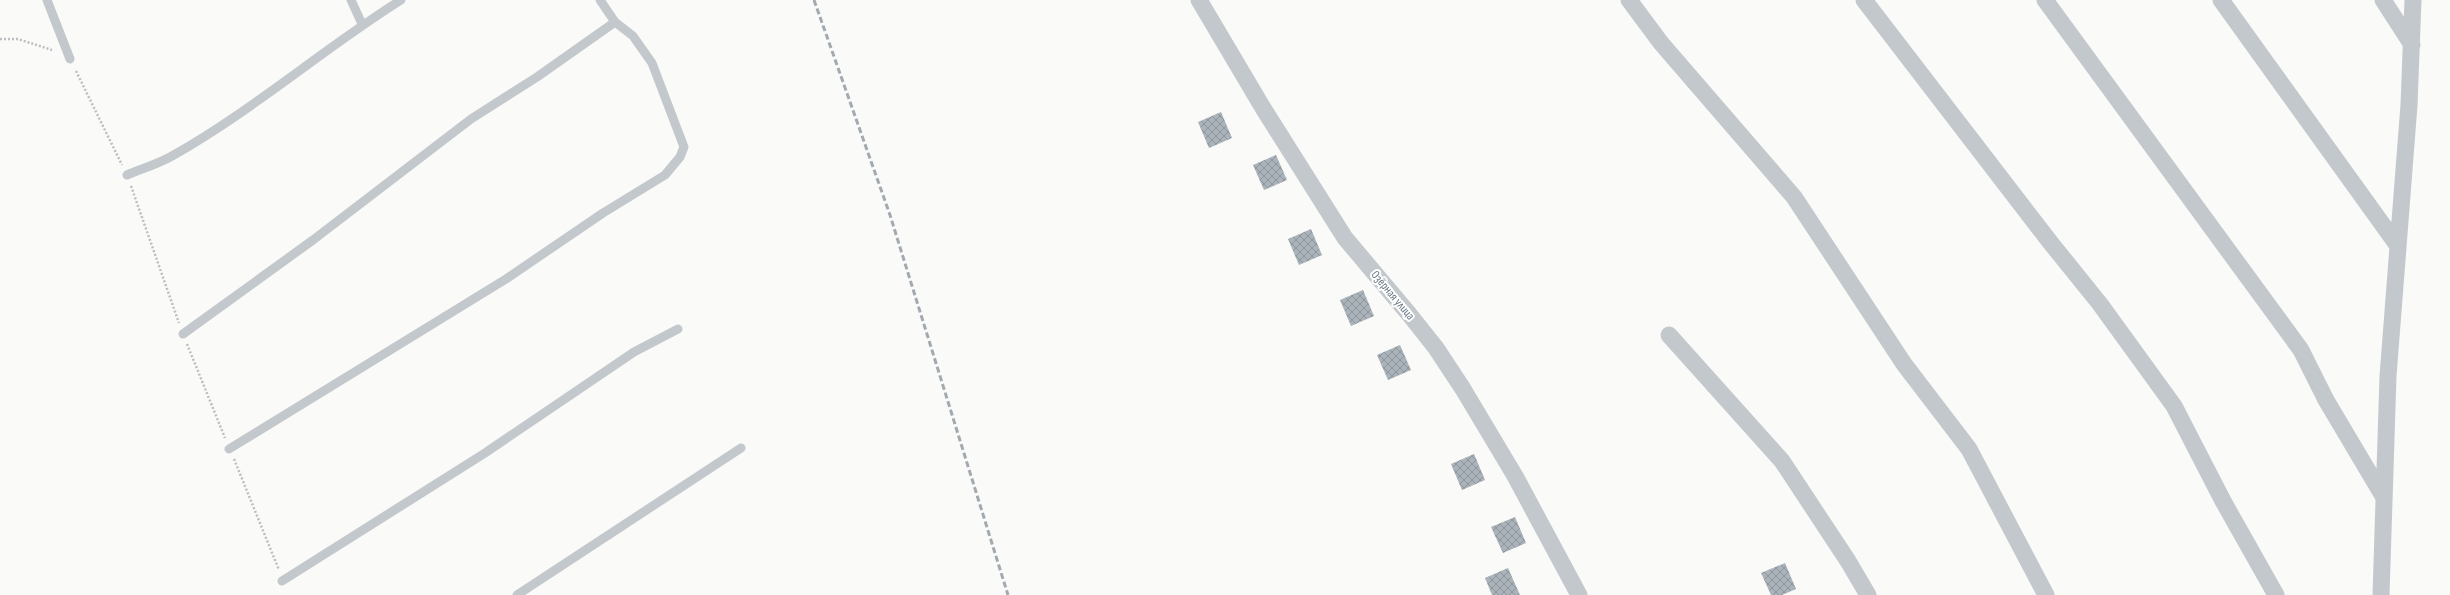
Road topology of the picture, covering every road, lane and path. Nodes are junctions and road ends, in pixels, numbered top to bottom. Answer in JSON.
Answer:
{"nodes":[{"id":1,"x":47,"y":0,"type":"edge"},
{"id":2,"x":351,"y":0,"type":"edge"},
{"id":3,"x":401,"y":0,"type":"edge"},
{"id":4,"x":600,"y":0,"type":"edge"},
{"id":5,"x":1199,"y":0,"type":"edge"},
{"id":6,"x":1629,"y":0,"type":"edge"},
{"id":7,"x":1864,"y":0,"type":"edge"},
{"id":8,"x":2044,"y":0,"type":"edge"},
{"id":9,"x":2221,"y":0,"type":"edge"},
{"id":10,"x":2383,"y":0,"type":"edge"},
{"id":11,"x":2413,"y":0,"type":"edge"},
{"id":12,"x":616,"y":22,"type":"junction"},
{"id":13,"x":362,"y":24,"type":"junction"},
{"id":14,"x":0,"y":39,"type":"edge"},
{"id":15,"x":2412,"y":45,"type":"junction"},
{"id":16,"x":70,"y":59,"type":"junction"},
{"id":17,"x":126,"y":174,"type":"junction"},
{"id":18,"x":2398,"y":246,"type":"junction"},
{"id":19,"x":678,"y":329,"type":"dead end"},
{"id":20,"x":183,"y":334,"type":"junction"},
{"id":21,"x":1669,"y":335,"type":"dead end"},
{"id":22,"x":741,"y":448,"type":"dead end"},
{"id":23,"x":229,"y":449,"type":"junction"},
{"id":24,"x":2383,"y":496,"type":"junction"},
{"id":25,"x":282,"y":581,"type":"joint"},
{"id":26,"x":517,"y":595,"type":"edge"},
{"id":27,"x":1579,"y":595,"type":"edge"},
{"id":28,"x":1868,"y":595,"type":"edge"},
{"id":29,"x":2046,"y":595,"type":"edge"},
{"id":30,"x":2276,"y":595,"type":"edge"},
{"id":31,"x":2381,"y":595,"type":"edge"}],
"edges":[{"from":1,"to":16,"type":"lane"},
{"from":2,"to":13,"type":"lane"},
{"from":3,"to":13,"type":"lane"},
{"from":4,"to":12,"type":"lane"},
{"from":5,"to":27,"type":"street","name":"Озёрная улица"},
{"from":6,"to":29,"type":"street"},
{"from":7,"to":30,"type":"street"},
{"from":8,"to":24,"type":"street"},
{"from":9,"to":18,"type":"street"},
{"from":10,"to":15,"type":"street"},
{"from":11,"to":15,"type":"street"},
{"from":12,"to":20,"type":"lane"},
{"from":12,"to":23,"type":"lane"},
{"from":13,"to":17,"type":"lane"},
{"from":14,"to":16,"type":"path"},
{"from":15,"to":18,"type":"street"},
{"from":16,"to":17,"type":"path"},
{"from":17,"to":20,"type":"path"},
{"from":18,"to":24,"type":"street"},
{"from":19,"to":25,"type":"lane"},
{"from":20,"to":23,"type":"path"},
{"from":21,"to":28,"type":"street"},
{"from":22,"to":26,"type":"lane"},
{"from":23,"to":25,"type":"path"},
{"from":24,"to":31,"type":"street"}]}
